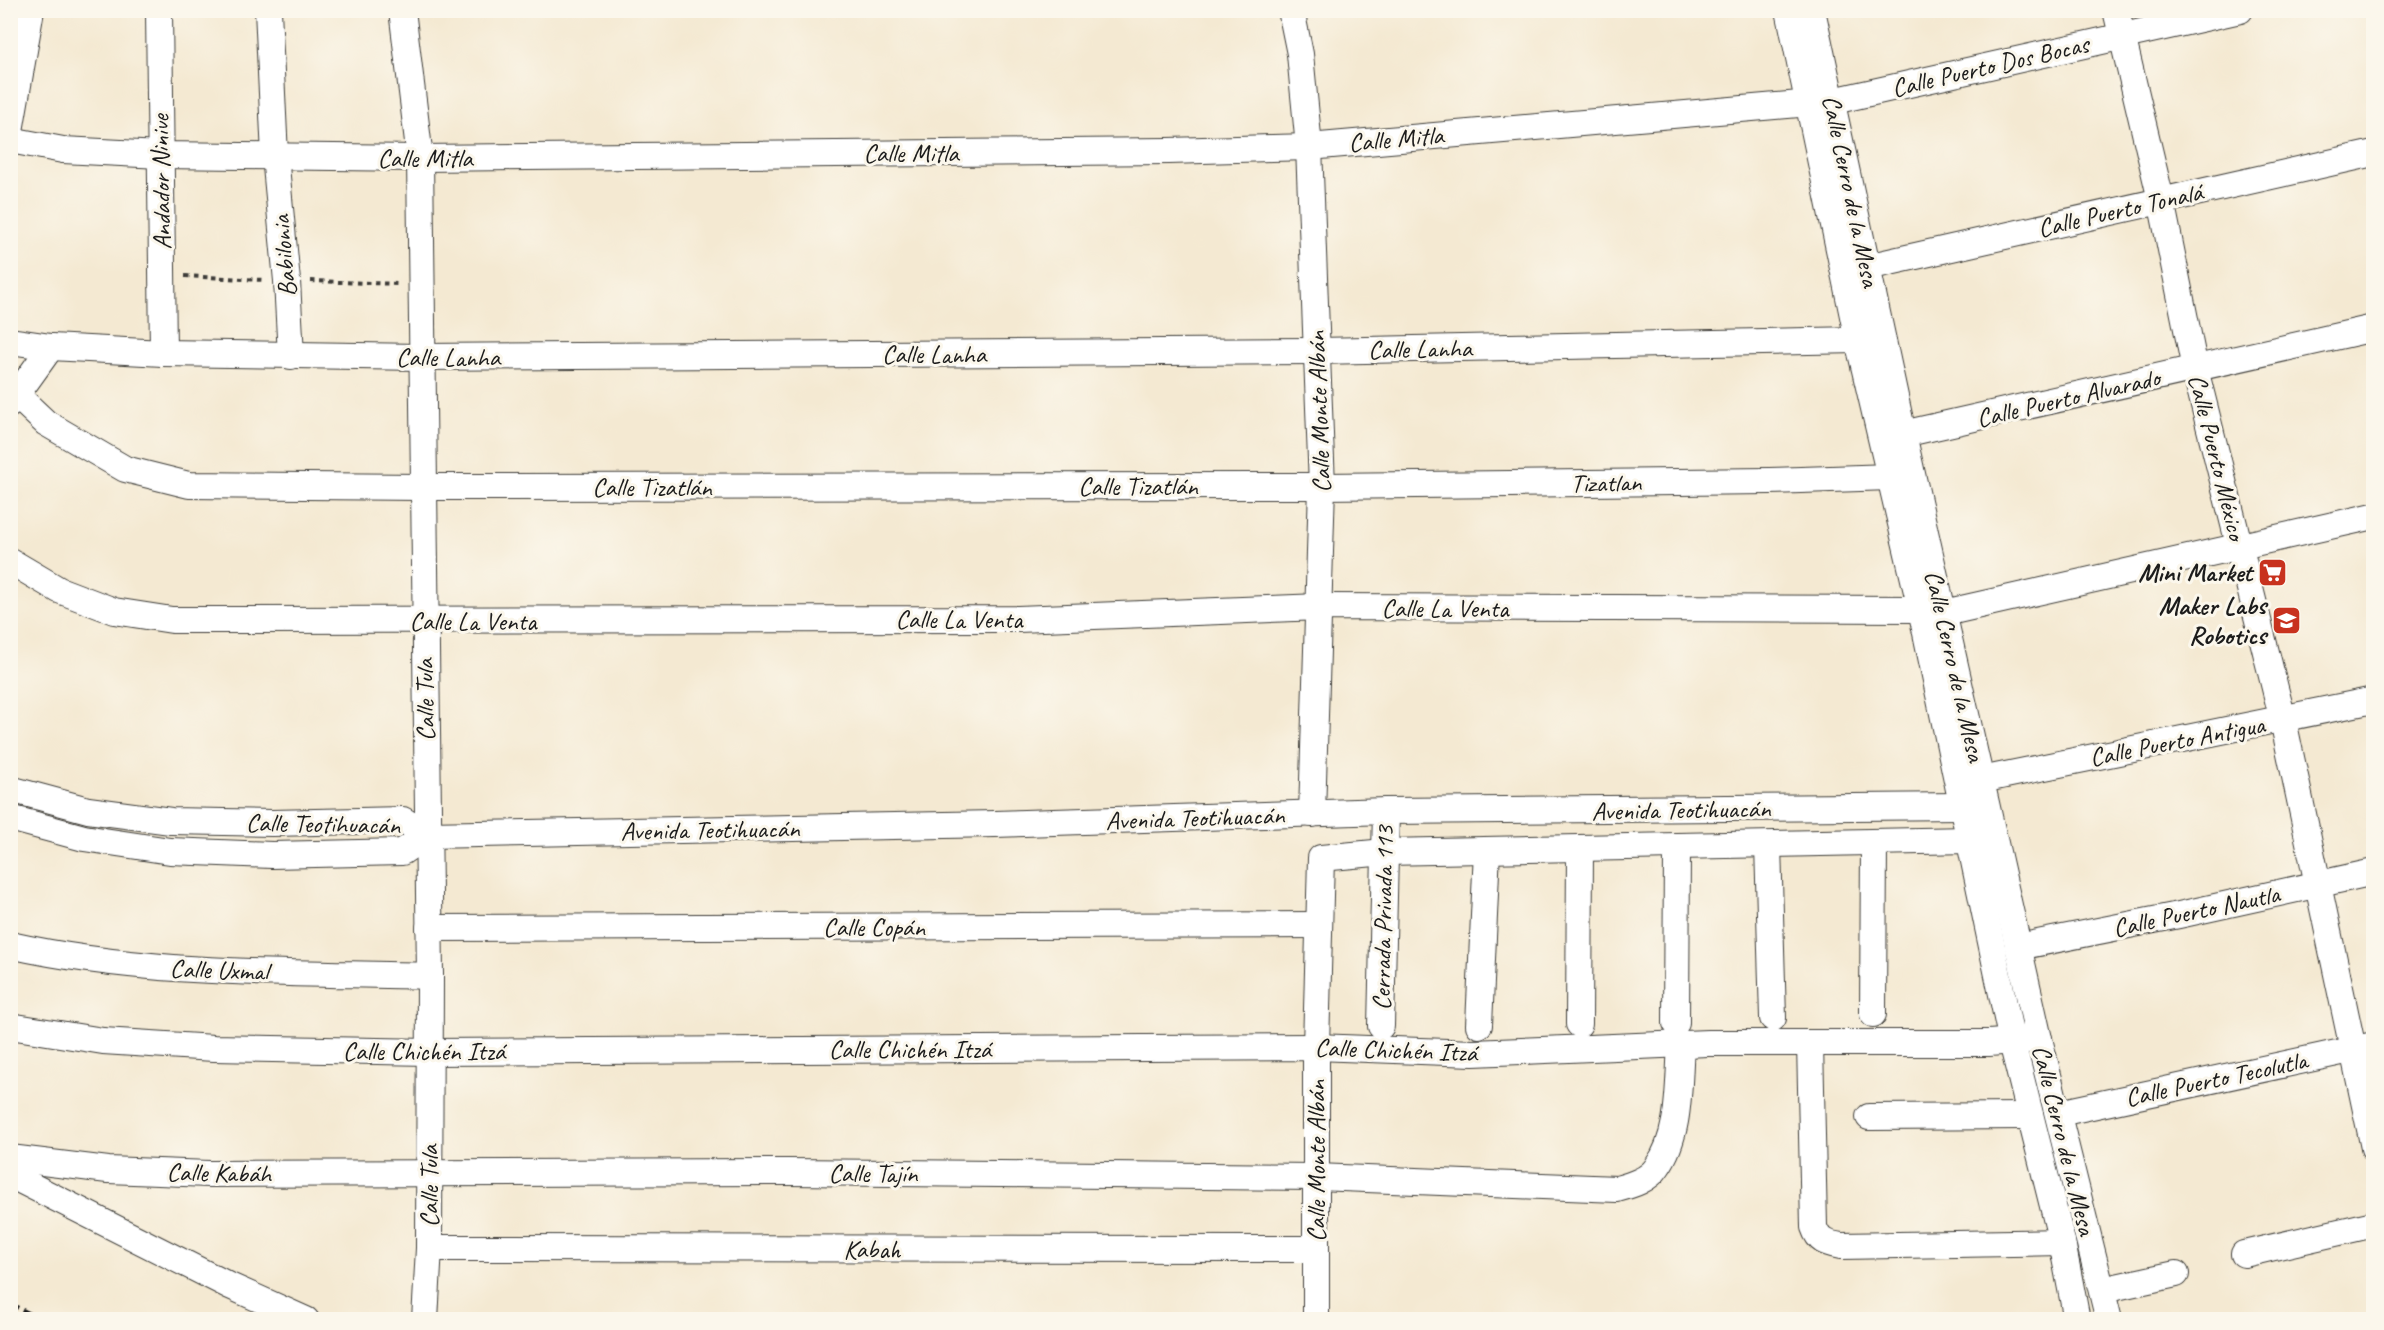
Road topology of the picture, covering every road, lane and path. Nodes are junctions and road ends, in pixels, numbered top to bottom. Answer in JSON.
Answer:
{"nodes":[{"id":1,"x":31,"y":10,"type":"edge"},
{"id":2,"x":159,"y":10,"type":"edge"},
{"id":3,"x":268,"y":10,"type":"edge"},
{"id":4,"x":402,"y":10,"type":"edge"},
{"id":5,"x":1291,"y":10,"type":"edge"},
{"id":6,"x":1790,"y":10,"type":"edge"},
{"id":7,"x":1812,"y":10,"type":"edge"},
{"id":8,"x":2116,"y":10,"type":"edge"},
{"id":9,"x":2240,"y":10,"type":"edge"},
{"id":10,"x":2123,"y":36,"type":"junction"},
{"id":11,"x":1821,"y":103,"type":"junction"},
{"id":12,"x":10,"y":131,"type":"edge"},
{"id":13,"x":10,"y":141,"type":"edge"},
{"id":14,"x":1309,"y":147,"type":"junction"},
{"id":15,"x":2373,"y":153,"type":"edge"},
{"id":16,"x":160,"y":155,"type":"junction"},
{"id":17,"x":275,"y":156,"type":"junction"},
{"id":18,"x":420,"y":159,"type":"junction"},
{"id":19,"x":2162,"y":200,"type":"junction"},
{"id":20,"x":1867,"y":267,"type":"junction"},
{"id":21,"x":2373,"y":328,"type":"edge"},
{"id":22,"x":1858,"y":340,"type":"junction"},
{"id":23,"x":10,"y":341,"type":"edge"},
{"id":24,"x":51,"y":346,"type":"junction"},
{"id":25,"x":1318,"y":351,"type":"junction"},
{"id":26,"x":163,"y":353,"type":"junction"},
{"id":27,"x":291,"y":356,"type":"junction"},
{"id":28,"x":421,"y":357,"type":"junction"},
{"id":29,"x":2195,"y":369,"type":"junction"},
{"id":30,"x":12,"y":396,"type":"edge"},
{"id":31,"x":1903,"y":434,"type":"junction"},
{"id":32,"x":1890,"y":477,"type":"junction"},
{"id":33,"x":1322,"y":486,"type":"junction"},
{"id":34,"x":423,"y":488,"type":"junction"},
{"id":35,"x":2373,"y":516,"type":"edge"},
{"id":36,"x":2239,"y":548,"type":"junction"},
{"id":37,"x":10,"y":561,"type":"edge"},
{"id":38,"x":1320,"y":607,"type":"junction"},
{"id":39,"x":1932,"y":611,"type":"junction"},
{"id":40,"x":424,"y":621,"type":"junction"},
{"id":41,"x":2373,"y":700,"type":"edge"},
{"id":42,"x":2283,"y":720,"type":"junction"},
{"id":43,"x":1981,"y":780,"type":"junction"},
{"id":44,"x":10,"y":789,"type":"edge"},
{"id":45,"x":1964,"y":806,"type":"junction"},
{"id":46,"x":1756,"y":809,"type":"junction"},
{"id":47,"x":88,"y":810,"type":"junction"},
{"id":48,"x":1386,"y":811,"type":"junction"},
{"id":49,"x":1312,"y":814,"type":"junction"},
{"id":50,"x":10,"y":818,"type":"edge"},
{"id":51,"x":427,"y":836,"type":"junction"},
{"id":52,"x":84,"y":838,"type":"junction"},
{"id":53,"x":1970,"y":840,"type":"junction"},
{"id":54,"x":1874,"y":842,"type":"junction"},
{"id":55,"x":1762,"y":845,"type":"junction"},
{"id":56,"x":1677,"y":848,"type":"junction"},
{"id":57,"x":1580,"y":849,"type":"junction"},
{"id":58,"x":1487,"y":850,"type":"junction"},
{"id":59,"x":1385,"y":852,"type":"junction"},
{"id":60,"x":2373,"y":872,"type":"edge"},
{"id":61,"x":2319,"y":885,"type":"junction"},
{"id":62,"x":1318,"y":925,"type":"junction"},
{"id":63,"x":429,"y":928,"type":"junction"},
{"id":64,"x":10,"y":945,"type":"edge"},
{"id":65,"x":2018,"y":947,"type":"junction"},
{"id":66,"x":430,"y":976,"type":"junction"},
{"id":67,"x":1873,"y":1014,"type":"dead end"},
{"id":68,"x":1773,"y":1018,"type":"dead end"},
{"id":69,"x":1579,"y":1024,"type":"dead end"},
{"id":70,"x":1479,"y":1025,"type":"dead end"},
{"id":71,"x":10,"y":1026,"type":"edge"},
{"id":72,"x":1381,"y":1026,"type":"dead end"},
{"id":73,"x":1679,"y":1035,"type":"junction"},
{"id":74,"x":2039,"y":1039,"type":"junction"},
{"id":75,"x":2012,"y":1042,"type":"junction"},
{"id":76,"x":1810,"y":1043,"type":"junction"},
{"id":77,"x":1316,"y":1047,"type":"junction"},
{"id":78,"x":2363,"y":1047,"type":"edge"},
{"id":79,"x":429,"y":1052,"type":"junction"},
{"id":80,"x":2059,"y":1113,"type":"junction"},
{"id":81,"x":2028,"y":1116,"type":"junction"},
{"id":82,"x":1869,"y":1117,"type":"dead end"},
{"id":83,"x":2373,"y":1148,"type":"edge"},
{"id":84,"x":10,"y":1158,"type":"edge"},
{"id":85,"x":429,"y":1174,"type":"junction"},
{"id":86,"x":10,"y":1175,"type":"edge"},
{"id":87,"x":1317,"y":1177,"type":"junction"},
{"id":88,"x":2373,"y":1224,"type":"edge"},
{"id":89,"x":2062,"y":1242,"type":"junction"},
{"id":90,"x":429,"y":1248,"type":"junction"},
{"id":91,"x":1316,"y":1249,"type":"junction"},
{"id":92,"x":2244,"y":1254,"type":"dead end"},
{"id":93,"x":2176,"y":1274,"type":"dead end"},
{"id":94,"x":2102,"y":1290,"type":"junction"},
{"id":95,"x":306,"y":1320,"type":"edge"},
{"id":96,"x":425,"y":1320,"type":"edge"},
{"id":97,"x":1316,"y":1320,"type":"edge"},
{"id":98,"x":2077,"y":1320,"type":"edge"},
{"id":99,"x":2109,"y":1320,"type":"edge"}],
"edges":[{"from":1,"to":12,"type":"street"},
{"from":2,"to":16,"type":"street","name":"Andador Ninive"},
{"from":3,"to":17,"type":"street","name":"Babilonia"},
{"from":4,"to":18,"type":"street","name":"Calle Tula"},
{"from":5,"to":14,"type":"street","name":"Calle Monte Albán"},
{"from":6,"to":11,"type":"street","name":"Calle Cerro de la Mesa"},
{"from":7,"to":11,"type":"street","name":"Calle Cerro de la Mesa"},
{"from":8,"to":10,"type":"street","name":"Calle Puerto México"},
{"from":9,"to":10,"type":"street","name":"Calle Puerto Dos Bocas"},
{"from":10,"to":11,"type":"street","name":"Calle Puerto Dos Bocas"},
{"from":10,"to":19,"type":"street","name":"Calle Puerto México"},
{"from":11,"to":14,"type":"street","name":"Calle Mitla"},
{"from":11,"to":20,"type":"street","name":"Calle Cerro de la Mesa"},
{"from":11,"to":22,"type":"street","name":"Calle Cerro de la Mesa"},
{"from":13,"to":16,"type":"street","name":"Calle Mitla"},
{"from":14,"to":18,"type":"street","name":"Calle Mitla"},
{"from":14,"to":25,"type":"street","name":"Calle Monte Albán"},
{"from":15,"to":19,"type":"street","name":"Calle Puerto Tonalá"},
{"from":16,"to":17,"type":"street","name":"Calle Mitla"},
{"from":16,"to":26,"type":"street","name":"Andador Ninive"},
{"from":17,"to":18,"type":"street","name":"Calle Mitla"},
{"from":17,"to":27,"type":"street","name":"Babilonia"},
{"from":18,"to":28,"type":"street","name":"Calle Tula"},
{"from":19,"to":20,"type":"street","name":"Calle Puerto Tonalá"},
{"from":19,"to":29,"type":"street","name":"Calle Puerto México"},
{"from":20,"to":31,"type":"street","name":"Calle Cerro de la Mesa"},
{"from":21,"to":29,"type":"street","name":"Calle Puerto Alvarado"},
{"from":22,"to":25,"type":"street","name":"Calle Lanha"},
{"from":22,"to":32,"type":"street","name":"Calle Cerro de la Mesa"},
{"from":23,"to":24,"type":"street","name":"Calle Lanha"},
{"from":24,"to":26,"type":"street","name":"Calle Lanha"},
{"from":24,"to":30,"type":"street"},
{"from":25,"to":28,"type":"street","name":"Calle Lanha"},
{"from":25,"to":33,"type":"street","name":"Calle Monte Albán"},
{"from":26,"to":27,"type":"street","name":"Calle Lanha"},
{"from":27,"to":28,"type":"street","name":"Calle Lanha"},
{"from":28,"to":34,"type":"street","name":"Calle Tula"},
{"from":29,"to":31,"type":"street","name":"Calle Puerto Alvarado"},
{"from":29,"to":36,"type":"street","name":"Calle Puerto México"},
{"from":30,"to":34,"type":"street","name":"Calle Tizatlán"},
{"from":31,"to":39,"type":"street","name":"Calle Cerro de la Mesa"},
{"from":32,"to":33,"type":"street","name":"Tizatlan"},
{"from":32,"to":39,"type":"street","name":"Calle Cerro de la Mesa"},
{"from":33,"to":34,"type":"street","name":"Calle Tizatlán"},
{"from":33,"to":38,"type":"street","name":"Calle Monte Albán"},
{"from":34,"to":40,"type":"street","name":"Calle Tula"},
{"from":35,"to":36,"type":"street","name":"Calle La Venta"},
{"from":36,"to":39,"type":"street","name":"Calle La Venta"},
{"from":36,"to":42,"type":"street","name":"Calle Puerto México"},
{"from":37,"to":40,"type":"street","name":"Calle La Venta"},
{"from":38,"to":39,"type":"street","name":"Calle La Venta"},
{"from":38,"to":40,"type":"street","name":"Calle La Venta"},
{"from":38,"to":49,"type":"street","name":"Calle Monte Albán"},
{"from":39,"to":43,"type":"street","name":"Calle Cerro de la Mesa"},
{"from":39,"to":45,"type":"street","name":"Calle Cerro de la Mesa"},
{"from":40,"to":51,"type":"street","name":"Calle Tula"},
{"from":41,"to":42,"type":"street","name":"Calle Puerto Antigua"},
{"from":42,"to":43,"type":"street","name":"Calle Puerto Antigua"},
{"from":42,"to":61,"type":"street","name":"Calle Puerto México"},
{"from":43,"to":65,"type":"street","name":"Calle Cerro de la Mesa"},
{"from":44,"to":47,"type":"street","name":"Calle Teotihuacán"},
{"from":45,"to":46,"type":"street","name":"Avenida Teotihuacán"},
{"from":45,"to":53,"type":"street","name":"Calle Cerro de la Mesa"},
{"from":46,"to":48,"type":"street","name":"Avenida Teotihuacán"},
{"from":46,"to":55,"type":"street"},
{"from":47,"to":51,"type":"street","name":"Calle Teotihuacán"},
{"from":47,"to":52,"type":"street"},
{"from":48,"to":49,"type":"street","name":"Avenida Teotihuacán"},
{"from":48,"to":59,"type":"street","name":"Cerrada Privada 113"},
{"from":49,"to":51,"type":"street","name":"Avenida Teotihuacán"},
{"from":50,"to":52,"type":"street","name":"Calle Teotihuacán"},
{"from":51,"to":52,"type":"street","name":"Calle Teotihuacán"},
{"from":51,"to":63,"type":"street","name":"Calle Tula"},
{"from":53,"to":54,"type":"street"},
{"from":53,"to":75,"type":"street","name":"Calle Cerro de la Mesa"},
{"from":54,"to":55,"type":"street"},
{"from":54,"to":67,"type":"street"},
{"from":55,"to":56,"type":"street"},
{"from":55,"to":68,"type":"street"},
{"from":56,"to":57,"type":"street"},
{"from":56,"to":73,"type":"street","name":"Calle Tajín"},
{"from":57,"to":58,"type":"street"},
{"from":57,"to":69,"type":"street"},
{"from":58,"to":59,"type":"street"},
{"from":58,"to":70,"type":"street"},
{"from":59,"to":62,"type":"street","name":"Calle Monte Albán"},
{"from":59,"to":72,"type":"street","name":"Cerrada Privada 113"},
{"from":60,"to":61,"type":"street","name":"Calle Puerto Nautla"},
{"from":61,"to":65,"type":"street","name":"Calle Puerto Nautla"},
{"from":61,"to":78,"type":"street","name":"Calle Puerto México"},
{"from":62,"to":63,"type":"street","name":"Calle Copán"},
{"from":62,"to":77,"type":"street","name":"Calle Monte Albán"},
{"from":63,"to":66,"type":"street","name":"Calle Tula"},
{"from":64,"to":66,"type":"street","name":"Calle Uxmal"},
{"from":65,"to":74,"type":"street","name":"Calle Cerro de la Mesa"},
{"from":66,"to":79,"type":"street","name":"Calle Tula"},
{"from":71,"to":79,"type":"street","name":"Calle Chichén Itzá"},
{"from":73,"to":76,"type":"street","name":"Calle Chichén Itzá"},
{"from":73,"to":77,"type":"street","name":"Calle Chichén Itzá"},
{"from":73,"to":87,"type":"street","name":"Calle Tajín"},
{"from":74,"to":75,"type":"street","name":"Calle Chichén Itzá"},
{"from":74,"to":80,"type":"street","name":"Calle Cerro de la Mesa"},
{"from":75,"to":76,"type":"street","name":"Calle Chichén Itzá"},
{"from":75,"to":81,"type":"street","name":"Calle Cerro de la Mesa"},
{"from":76,"to":89,"type":"street"},
{"from":77,"to":79,"type":"street","name":"Calle Chichén Itzá"},
{"from":77,"to":87,"type":"street","name":"Calle Monte Albán"},
{"from":78,"to":80,"type":"street","name":"Calle Puerto Tecolutla"},
{"from":78,"to":83,"type":"street","name":"Calle Puerto México"},
{"from":79,"to":85,"type":"street","name":"Calle Tula"},
{"from":80,"to":94,"type":"street","name":"Calle Cerro de la Mesa"},
{"from":81,"to":82,"type":"street"},
{"from":81,"to":89,"type":"street","name":"Calle Cerro de la Mesa"},
{"from":84,"to":85,"type":"street","name":"Calle Kabáh"},
{"from":85,"to":87,"type":"street","name":"Calle Tajín"},
{"from":85,"to":90,"type":"street","name":"Calle Tula"},
{"from":86,"to":95,"type":"street"},
{"from":87,"to":91,"type":"street","name":"Calle Monte Albán"},
{"from":88,"to":92,"type":"street"},
{"from":89,"to":98,"type":"street","name":"Calle Cerro de la Mesa"},
{"from":90,"to":91,"type":"street","name":"Kabah"},
{"from":90,"to":96,"type":"street","name":"Calle Tula"},
{"from":91,"to":97,"type":"street","name":"Calle Monte Albán"},
{"from":93,"to":94,"type":"street"},
{"from":94,"to":99,"type":"street","name":"Calle Cerro de la Mesa"}]}
